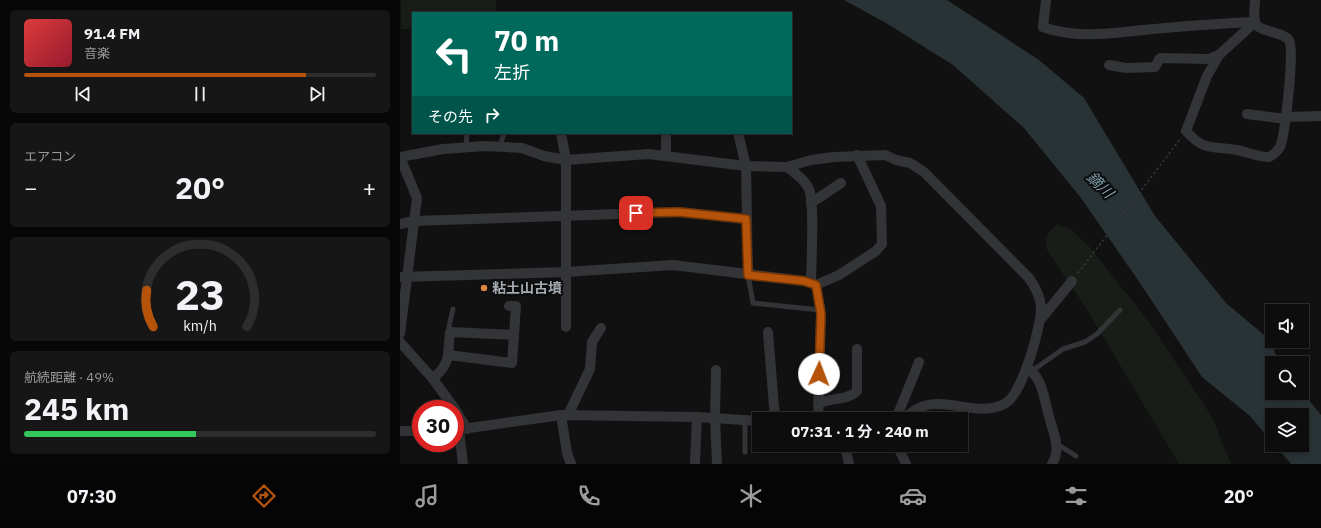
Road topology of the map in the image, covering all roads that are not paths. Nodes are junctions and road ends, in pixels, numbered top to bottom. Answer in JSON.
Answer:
{"nodes":[{"id":1,"x":1046,"y":0,"type":"edge"},
{"id":2,"x":1255,"y":0,"type":"edge"},
{"id":3,"x":1255,"y":22,"type":"junction"},
{"id":4,"x":1219,"y":55,"type":"junction"},
{"id":5,"x":1109,"y":65,"type":"dead end"},
{"id":6,"x":1247,"y":114,"type":"dead end"},
{"id":7,"x":1321,"y":116,"type":"edge"},
{"id":8,"x":1285,"y":118,"type":"junction"},
{"id":9,"x":467,"y":134,"type":"edge"},
{"id":10,"x":504,"y":134,"type":"edge"},
{"id":11,"x":561,"y":134,"type":"edge"},
{"id":12,"x":666,"y":134,"type":"edge"},
{"id":13,"x":738,"y":134,"type":"edge"},
{"id":14,"x":500,"y":146,"type":"junction"},
{"id":15,"x":466,"y":147,"type":"junction"},
{"id":16,"x":857,"y":155,"type":"junction"},
{"id":17,"x":666,"y":156,"type":"junction"},
{"id":18,"x":400,"y":157,"type":"edge"},
{"id":19,"x":566,"y":160,"type":"junction"},
{"id":20,"x":746,"y":166,"type":"junction"},
{"id":21,"x":787,"y":167,"type":"junction"},
{"id":22,"x":841,"y":183,"type":"dead end"},
{"id":23,"x":811,"y":204,"type":"junction"},
{"id":24,"x":566,"y":215,"type":"junction"},
{"id":25,"x":746,"y":219,"type":"junction"},
{"id":26,"x":414,"y":221,"type":"junction"},
{"id":27,"x":400,"y":224,"type":"edge"},
{"id":28,"x":566,"y":272,"type":"junction"},
{"id":29,"x":748,"y":275,"type":"junction"},
{"id":30,"x":403,"y":277,"type":"edge"},
{"id":31,"x":1072,"y":281,"type":"road end"},
{"id":32,"x":813,"y":284,"type":"junction"},
{"id":33,"x":509,"y":306,"type":"dead end"},
{"id":34,"x":453,"y":309,"type":"dead end"},
{"id":35,"x":820,"y":310,"type":"junction"},
{"id":36,"x":1120,"y":310,"type":"dead end"},
{"id":37,"x":1041,"y":319,"type":"junction"},
{"id":38,"x":566,"y":327,"type":"dead end"},
{"id":39,"x":601,"y":328,"type":"dead end"},
{"id":40,"x":450,"y":332,"type":"junction"},
{"id":41,"x":768,"y":332,"type":"dead end"},
{"id":42,"x":400,"y":334,"type":"edge"},
{"id":43,"x":514,"y":335,"type":"junction"},
{"id":44,"x":400,"y":342,"type":"edge"},
{"id":45,"x":857,"y":349,"type":"dead end"},
{"id":46,"x":448,"y":355,"type":"junction"},
{"id":47,"x":919,"y":362,"type":"dead end"},
{"id":48,"x":1028,"y":369,"type":"junction"},
{"id":49,"x":716,"y":370,"type":"dead end"},
{"id":50,"x":433,"y":379,"type":"junction"},
{"id":51,"x":448,"y":400,"type":"edge"},
{"id":52,"x":818,"y":404,"type":"junction"},
{"id":53,"x":774,"y":412,"type":"edge"},
{"id":54,"x":818,"y":412,"type":"edge"},
{"id":55,"x":899,"y":412,"type":"edge"},
{"id":56,"x":913,"y":412,"type":"edge"},
{"id":57,"x":564,"y":415,"type":"junction"},
{"id":58,"x":697,"y":417,"type":"junction"},
{"id":59,"x":715,"y":418,"type":"junction"},
{"id":60,"x":745,"y":420,"type":"junction"},
{"id":61,"x":752,"y":420,"type":"edge"},
{"id":62,"x":464,"y":429,"type":"edge"},
{"id":63,"x":400,"y":431,"type":"edge"},
{"id":64,"x":412,"y":431,"type":"edge"},
{"id":65,"x":1057,"y":444,"type":"junction"},
{"id":66,"x":462,"y":452,"type":"edge"},
{"id":67,"x":745,"y":452,"type":"dead end"},
{"id":68,"x":846,"y":452,"type":"edge"},
{"id":69,"x":899,"y":452,"type":"edge"},
{"id":70,"x":1076,"y":456,"type":"dead end"},
{"id":71,"x":695,"y":462,"type":"dead end"},
{"id":72,"x":463,"y":464,"type":"edge"},
{"id":73,"x":571,"y":464,"type":"edge"},
{"id":74,"x":717,"y":464,"type":"edge"},
{"id":75,"x":849,"y":464,"type":"edge"},
{"id":76,"x":906,"y":464,"type":"edge"},
{"id":77,"x":1052,"y":464,"type":"edge"}],
"edges":[{"from":1,"to":3,"type":"street"},
{"from":2,"to":3,"type":"street"},
{"from":3,"to":4,"type":"street"},
{"from":3,"to":8,"type":"street"},
{"from":4,"to":5,"type":"street"},
{"from":4,"to":8,"type":"street"},
{"from":6,"to":8,"type":"street"},
{"from":7,"to":8,"type":"street"},
{"from":9,"to":15,"type":"lane"},
{"from":10,"to":14,"type":"lane"},
{"from":11,"to":19,"type":"street"},
{"from":12,"to":17,"type":"street"},
{"from":13,"to":20,"type":"street"},
{"from":14,"to":15,"type":"street"},
{"from":14,"to":19,"type":"street"},
{"from":15,"to":18,"type":"street"},
{"from":16,"to":21,"type":"street"},
{"from":16,"to":32,"type":"street"},
{"from":16,"to":37,"type":"street"},
{"from":17,"to":19,"type":"street"},
{"from":17,"to":20,"type":"street"},
{"from":18,"to":26,"type":"street"},
{"from":19,"to":24,"type":"street"},
{"from":20,"to":21,"type":"street"},
{"from":20,"to":25,"type":"street"},
{"from":21,"to":23,"type":"street"},
{"from":22,"to":23,"type":"street"},
{"from":23,"to":32,"type":"street"},
{"from":24,"to":25,"type":"street"},
{"from":24,"to":26,"type":"street"},
{"from":24,"to":28,"type":"street"},
{"from":25,"to":29,"type":"street"},
{"from":26,"to":27,"type":"street"},
{"from":26,"to":30,"type":"street"},
{"from":28,"to":29,"type":"street"},
{"from":28,"to":30,"type":"street"},
{"from":28,"to":38,"type":"street"},
{"from":29,"to":32,"type":"street"},
{"from":29,"to":35,"type":"lane"},
{"from":30,"to":42,"type":"street"},
{"from":31,"to":37,"type":"street"},
{"from":32,"to":35,"type":"street"},
{"from":33,"to":43,"type":"street"},
{"from":34,"to":40,"type":"lane"},
{"from":35,"to":52,"type":"street"},
{"from":36,"to":48,"type":"lane"},
{"from":37,"to":48,"type":"street"},
{"from":39,"to":57,"type":"street"},
{"from":40,"to":43,"type":"street"},
{"from":40,"to":46,"type":"street"},
{"from":41,"to":53,"type":"street"},
{"from":43,"to":46,"type":"street"},
{"from":44,"to":50,"type":"street"},
{"from":45,"to":52,"type":"street"},
{"from":46,"to":50,"type":"street"},
{"from":47,"to":55,"type":"street"},
{"from":48,"to":56,"type":"street"},
{"from":48,"to":65,"type":"street"},
{"from":49,"to":59,"type":"street"},
{"from":50,"to":51,"type":"street"},
{"from":52,"to":54,"type":"street"},
{"from":57,"to":58,"type":"street"},
{"from":57,"to":62,"type":"street"},
{"from":57,"to":73,"type":"street"},
{"from":58,"to":59,"type":"street"},
{"from":58,"to":71,"type":"street"},
{"from":59,"to":60,"type":"street"},
{"from":59,"to":74,"type":"street"},
{"from":60,"to":61,"type":"street"},
{"from":60,"to":67,"type":"lane"},
{"from":63,"to":64,"type":"street"},
{"from":65,"to":70,"type":"lane"},
{"from":65,"to":77,"type":"street"},
{"from":66,"to":72,"type":"street"},
{"from":68,"to":75,"type":"street"},
{"from":69,"to":76,"type":"street"}]}
